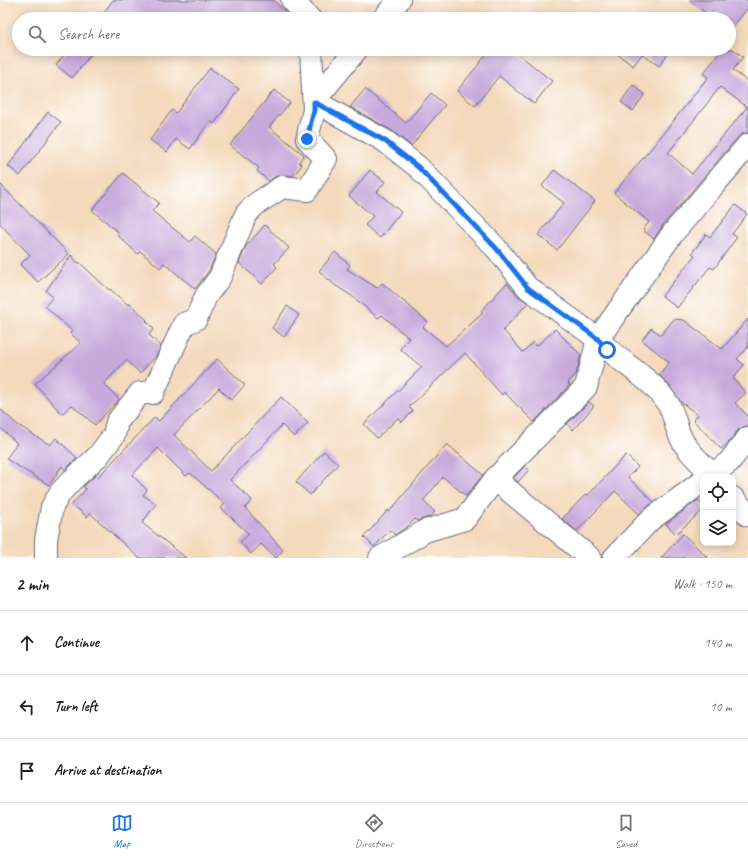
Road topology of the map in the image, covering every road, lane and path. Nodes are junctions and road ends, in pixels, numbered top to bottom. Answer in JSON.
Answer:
{"nodes":[{"id":1,"x":292,"y":0,"type":"edge"},
{"id":2,"x":399,"y":0,"type":"edge"},
{"id":3,"x":303,"y":12,"type":"edge"},
{"id":4,"x":389,"y":12,"type":"edge"},
{"id":5,"x":311,"y":56,"type":"edge"},
{"id":6,"x":351,"y":56,"type":"edge"},
{"id":7,"x":314,"y":102,"type":"junction"},
{"id":8,"x":748,"y":145,"type":"edge"},
{"id":9,"x":598,"y":339,"type":"junction"},
{"id":10,"x":748,"y":438,"type":"edge"},
{"id":11,"x":707,"y":474,"type":"edge"},
{"id":12,"x":713,"y":474,"type":"edge"},
{"id":13,"x":495,"y":478,"type":"junction"},
{"id":14,"x":700,"y":484,"type":"edge"},
{"id":15,"x":736,"y":501,"type":"edge"},
{"id":16,"x":748,"y":515,"type":"edge"},
{"id":17,"x":46,"y":558,"type":"edge"},
{"id":18,"x":380,"y":558,"type":"edge"},
{"id":19,"x":590,"y":558,"type":"edge"},
{"id":20,"x":614,"y":558,"type":"edge"}],
"edges":[{"from":1,"to":3,"type":"street"},
{"from":2,"to":4,"type":"street"},
{"from":5,"to":7,"type":"street"},
{"from":6,"to":7,"type":"street"},
{"from":7,"to":9,"type":"street"},
{"from":7,"to":17,"type":"street"},
{"from":8,"to":9,"type":"street"},
{"from":9,"to":11,"type":"street"},
{"from":9,"to":13,"type":"street"},
{"from":10,"to":12,"type":"street"},
{"from":13,"to":18,"type":"street"},
{"from":13,"to":19,"type":"street"},
{"from":14,"to":20,"type":"street"},
{"from":15,"to":16,"type":"street"}]}
